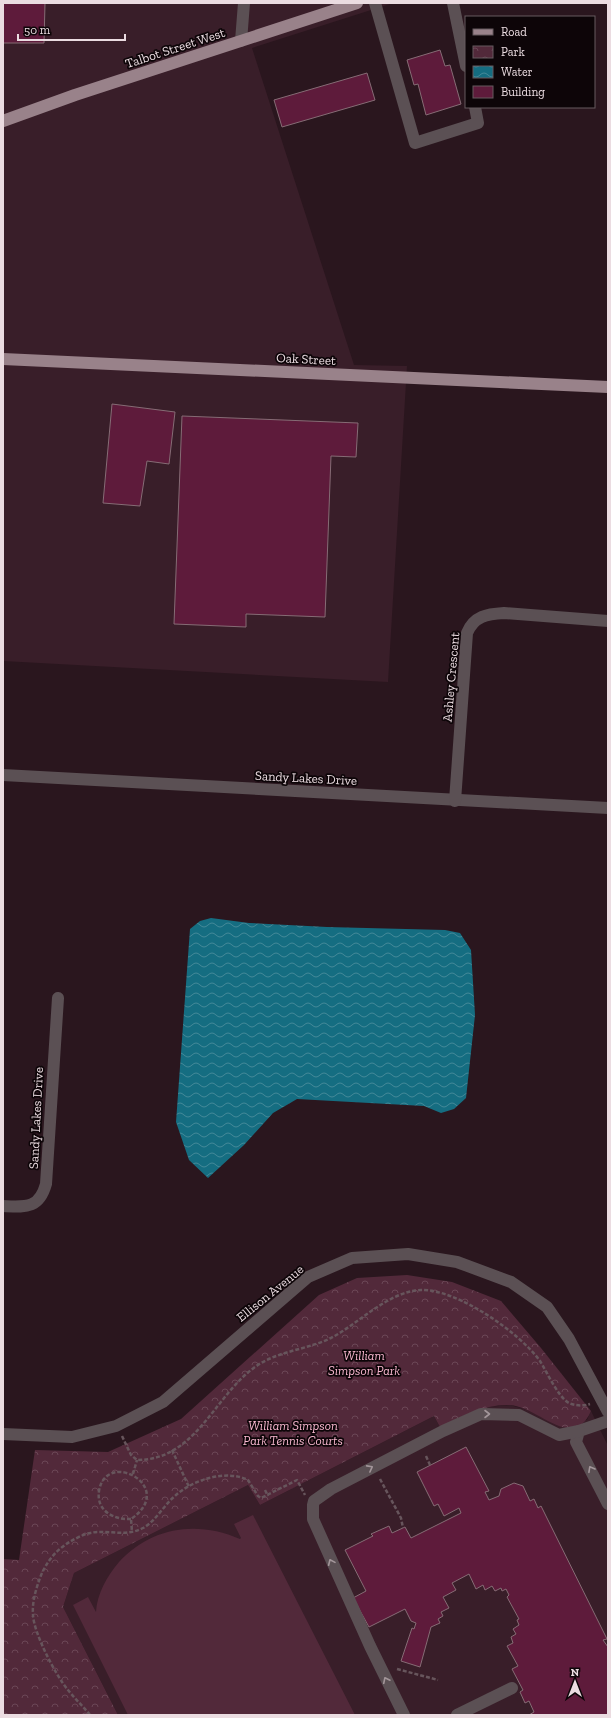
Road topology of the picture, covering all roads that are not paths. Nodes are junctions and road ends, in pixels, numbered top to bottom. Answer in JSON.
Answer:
{"nodes":[{"id":1,"x":244,"y":3,"type":"edge"},
{"id":2,"x":357,"y":3,"type":"edge"},
{"id":3,"x":375,"y":3,"type":"edge"},
{"id":4,"x":453,"y":3,"type":"edge"},
{"id":5,"x":339,"y":6,"type":"edge"},
{"id":6,"x":242,"y":41,"type":"junction"},
{"id":7,"x":465,"y":61,"type":"edge"},
{"id":8,"x":475,"y":108,"type":"edge"},
{"id":9,"x":3,"y":121,"type":"edge"},
{"id":10,"x":3,"y":359,"type":"edge"},
{"id":11,"x":608,"y":387,"type":"edge"},
{"id":12,"x":608,"y":621,"type":"edge"},
{"id":13,"x":3,"y":775,"type":"edge"},
{"id":14,"x":455,"y":801,"type":"junction"},
{"id":15,"x":608,"y":808,"type":"edge"},
{"id":16,"x":58,"y":998,"type":"dead end"},
{"id":17,"x":3,"y":1206,"type":"edge"},
{"id":18,"x":608,"y":1412,"type":"edge"},
{"id":19,"x":608,"y":1421,"type":"edge"},
{"id":20,"x":579,"y":1431,"type":"junction"},
{"id":21,"x":3,"y":1434,"type":"edge"},
{"id":22,"x":608,"y":1504,"type":"edge"},
{"id":23,"x":512,"y":1688,"type":"dead end"},
{"id":24,"x":404,"y":1715,"type":"edge"},
{"id":25,"x":457,"y":1715,"type":"edge"}],
"edges":[{"from":1,"to":6,"type":"street"},
{"from":2,"to":5,"type":"main road","name":"Talbot Street West"},
{"from":3,"to":8,"type":"street"},
{"from":4,"to":7,"type":"street"},
{"from":5,"to":6,"type":"main road","name":"Talbot Street West"},
{"from":6,"to":9,"type":"main road","name":"Talbot Street West"},
{"from":10,"to":11,"type":"main road","name":"Oak Street"},
{"from":12,"to":14,"type":"street","name":"Ashley Crescent"},
{"from":13,"to":14,"type":"street","name":"Sandy Lakes Drive"},
{"from":14,"to":15,"type":"street","name":"Sandy Lakes Drive"},
{"from":16,"to":17,"type":"street","name":"Sandy Lakes Drive"},
{"from":18,"to":21,"type":"street","name":"Ellison Avenue"},
{"from":19,"to":20,"type":"street"},
{"from":22,"to":20,"type":"street","one_way":true},
{"from":24,"to":20,"type":"street","one_way":true},
{"from":23,"to":25,"type":"street"}]}
